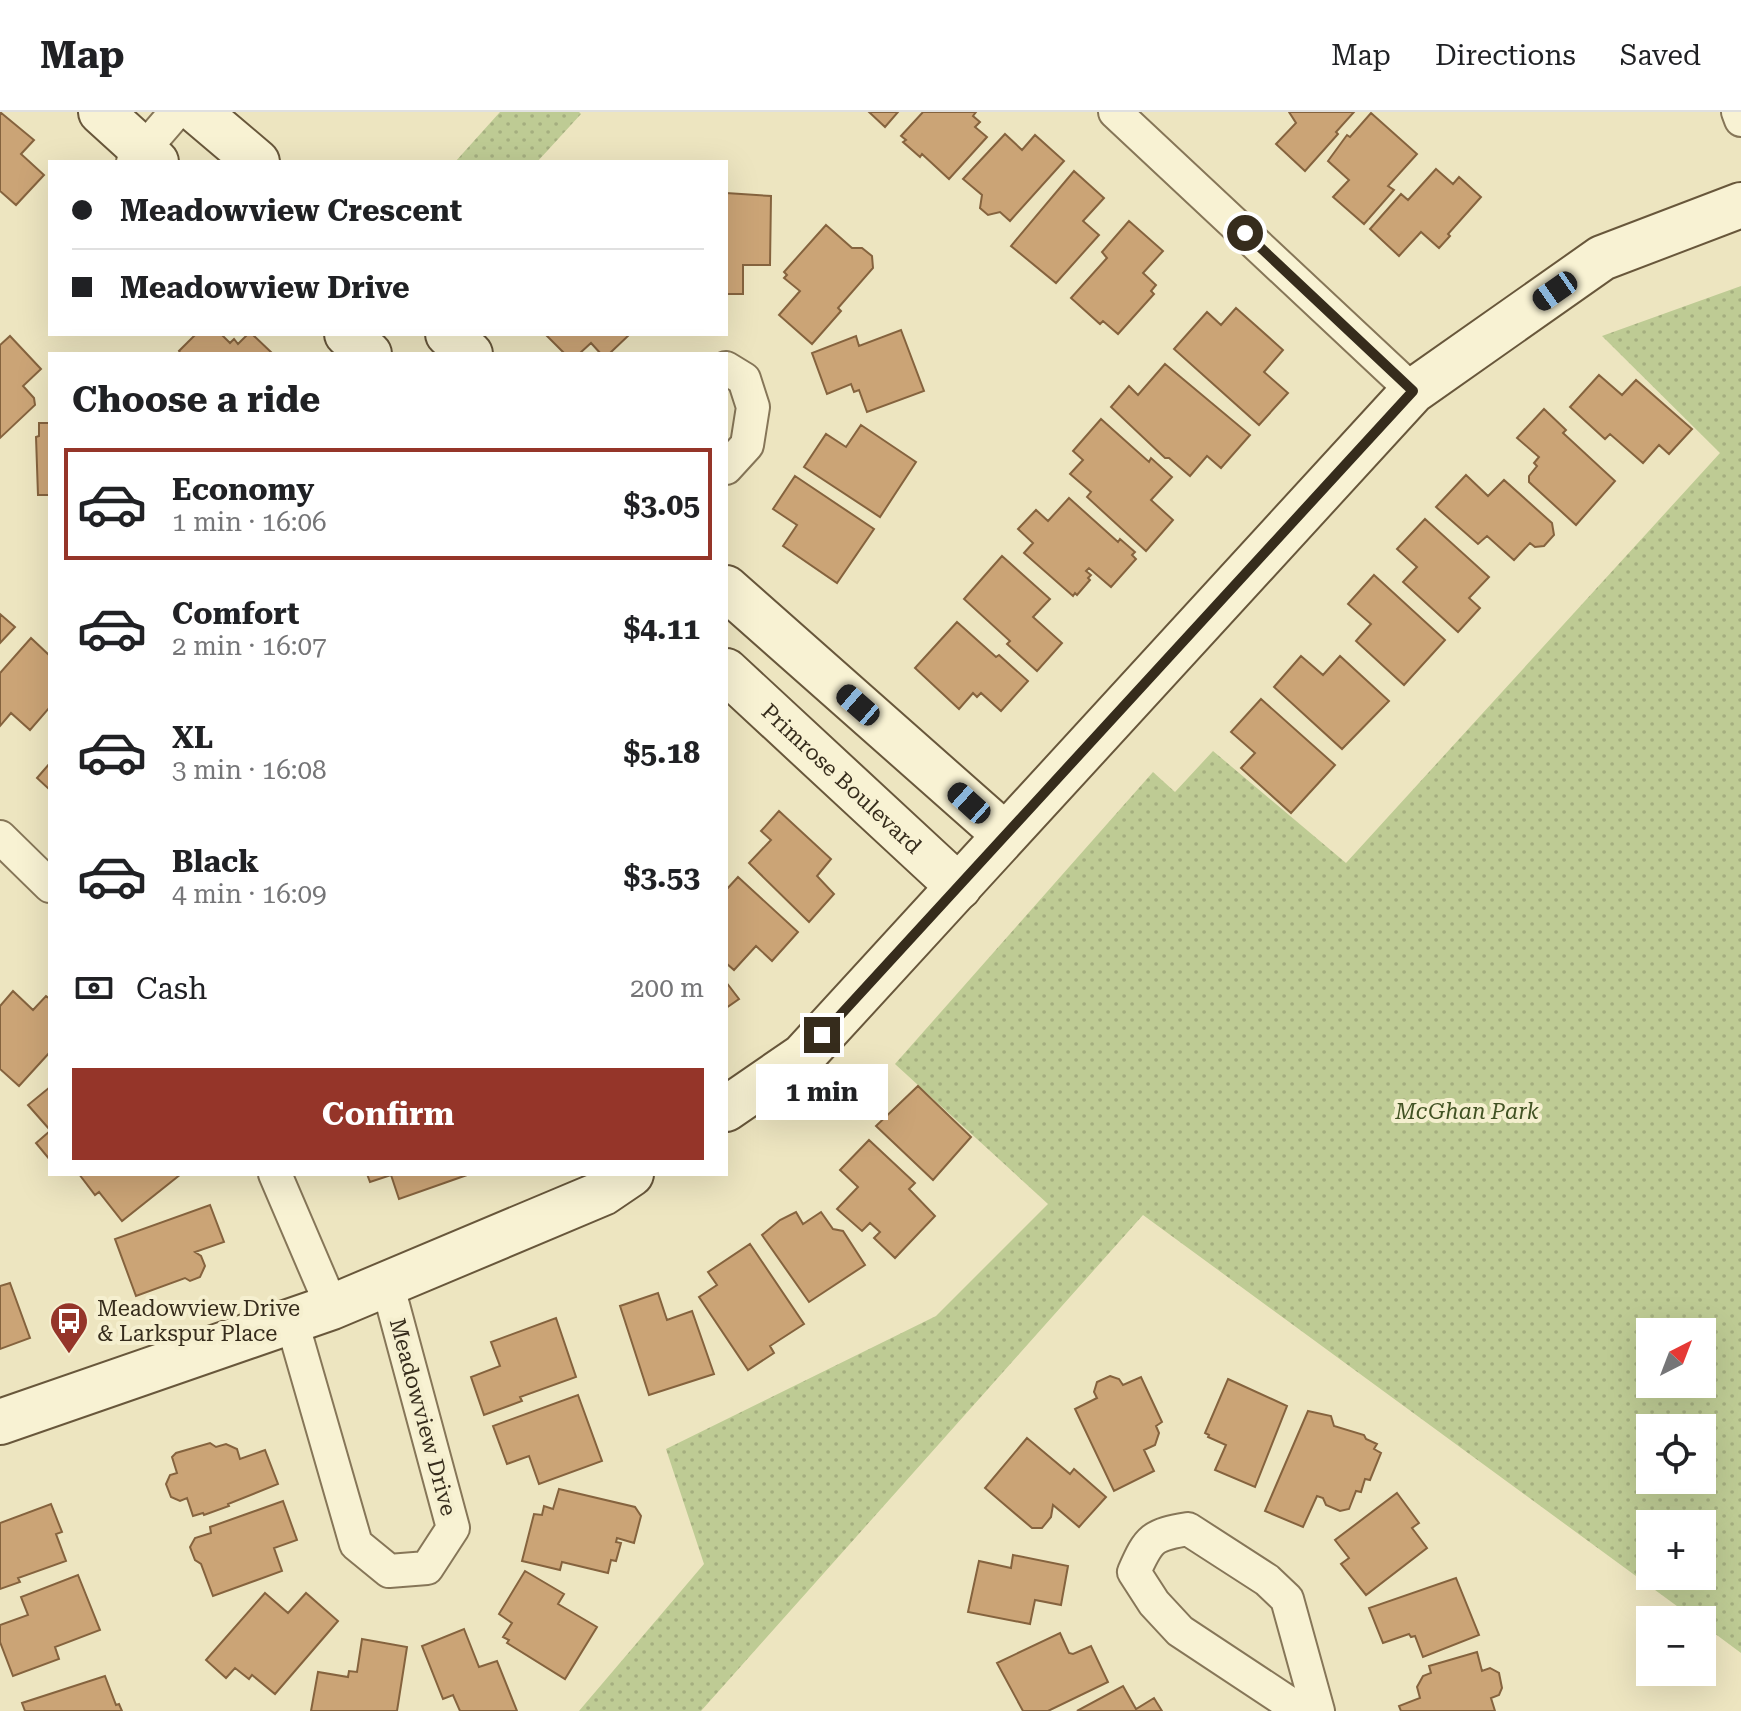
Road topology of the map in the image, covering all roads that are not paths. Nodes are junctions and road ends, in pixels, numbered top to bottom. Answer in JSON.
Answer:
{"nodes":[{"id":1,"x":101,"y":112,"type":"edge"},
{"id":2,"x":176,"y":112,"type":"edge"},
{"id":3,"x":198,"y":112,"type":"edge"},
{"id":4,"x":1115,"y":112,"type":"edge"},
{"id":5,"x":1738,"y":112,"type":"edge"},
{"id":6,"x":1741,"y":120,"type":"edge"},
{"id":7,"x":145,"y":158,"type":"edge"},
{"id":8,"x":253,"y":160,"type":"edge"},
{"id":9,"x":1741,"y":205,"type":"edge"},
{"id":10,"x":349,"y":336,"type":"edge"},
{"id":11,"x":450,"y":336,"type":"edge"},
{"id":12,"x":367,"y":352,"type":"edge"},
{"id":13,"x":468,"y":352,"type":"edge"},
{"id":14,"x":728,"y":369,"type":"edge"},
{"id":15,"x":1413,"y":391,"type":"junction"},
{"id":16,"x":728,"y":466,"type":"edge"},
{"id":17,"x":728,"y":590,"type":"edge"},
{"id":18,"x":728,"y":673,"type":"edge"},
{"id":19,"x":1004,"y":834,"type":"junction"},
{"id":20,"x":0,"y":837,"type":"edge"},
{"id":21,"x":48,"y":884,"type":"edge"},
{"id":22,"x":959,"y":887,"type":"junction"},
{"id":23,"x":728,"y":1108,"type":"edge"},
{"id":24,"x":276,"y":1176,"type":"edge"},
{"id":25,"x":628,"y":1176,"type":"edge"},
{"id":26,"x":387,"y":1283,"type":"junction"},
{"id":27,"x":332,"y":1307,"type":"junction"},
{"id":28,"x":292,"y":1322,"type":"junction"},
{"id":29,"x":0,"y":1422,"type":"edge"},
{"id":30,"x":1301,"y":1711,"type":"edge"},
{"id":31,"x":1318,"y":1711,"type":"edge"}],
"edges":[{"from":1,"to":7,"type":"street"},
{"from":2,"to":7,"type":"street"},
{"from":3,"to":8,"type":"street"},
{"from":4,"to":15,"type":"street"},
{"from":5,"to":6,"type":"street"},
{"from":9,"to":15,"type":"street"},
{"from":10,"to":12,"type":"street"},
{"from":11,"to":13,"type":"street"},
{"from":14,"to":16,"type":"street"},
{"from":15,"to":19,"type":"street"},
{"from":17,"to":19,"type":"street"},
{"from":18,"to":22,"type":"street","name":"Primrose Boulevard"},
{"from":19,"to":22,"type":"street"},
{"from":20,"to":21,"type":"street"},
{"from":22,"to":23,"type":"street"},
{"from":24,"to":27,"type":"street"},
{"from":25,"to":26,"type":"street"},
{"from":26,"to":27,"type":"street"},
{"from":26,"to":28,"type":"street","name":"Meadowview Drive"},
{"from":27,"to":28,"type":"street"},
{"from":28,"to":29,"type":"street"},
{"from":30,"to":31,"type":"street"}]}
